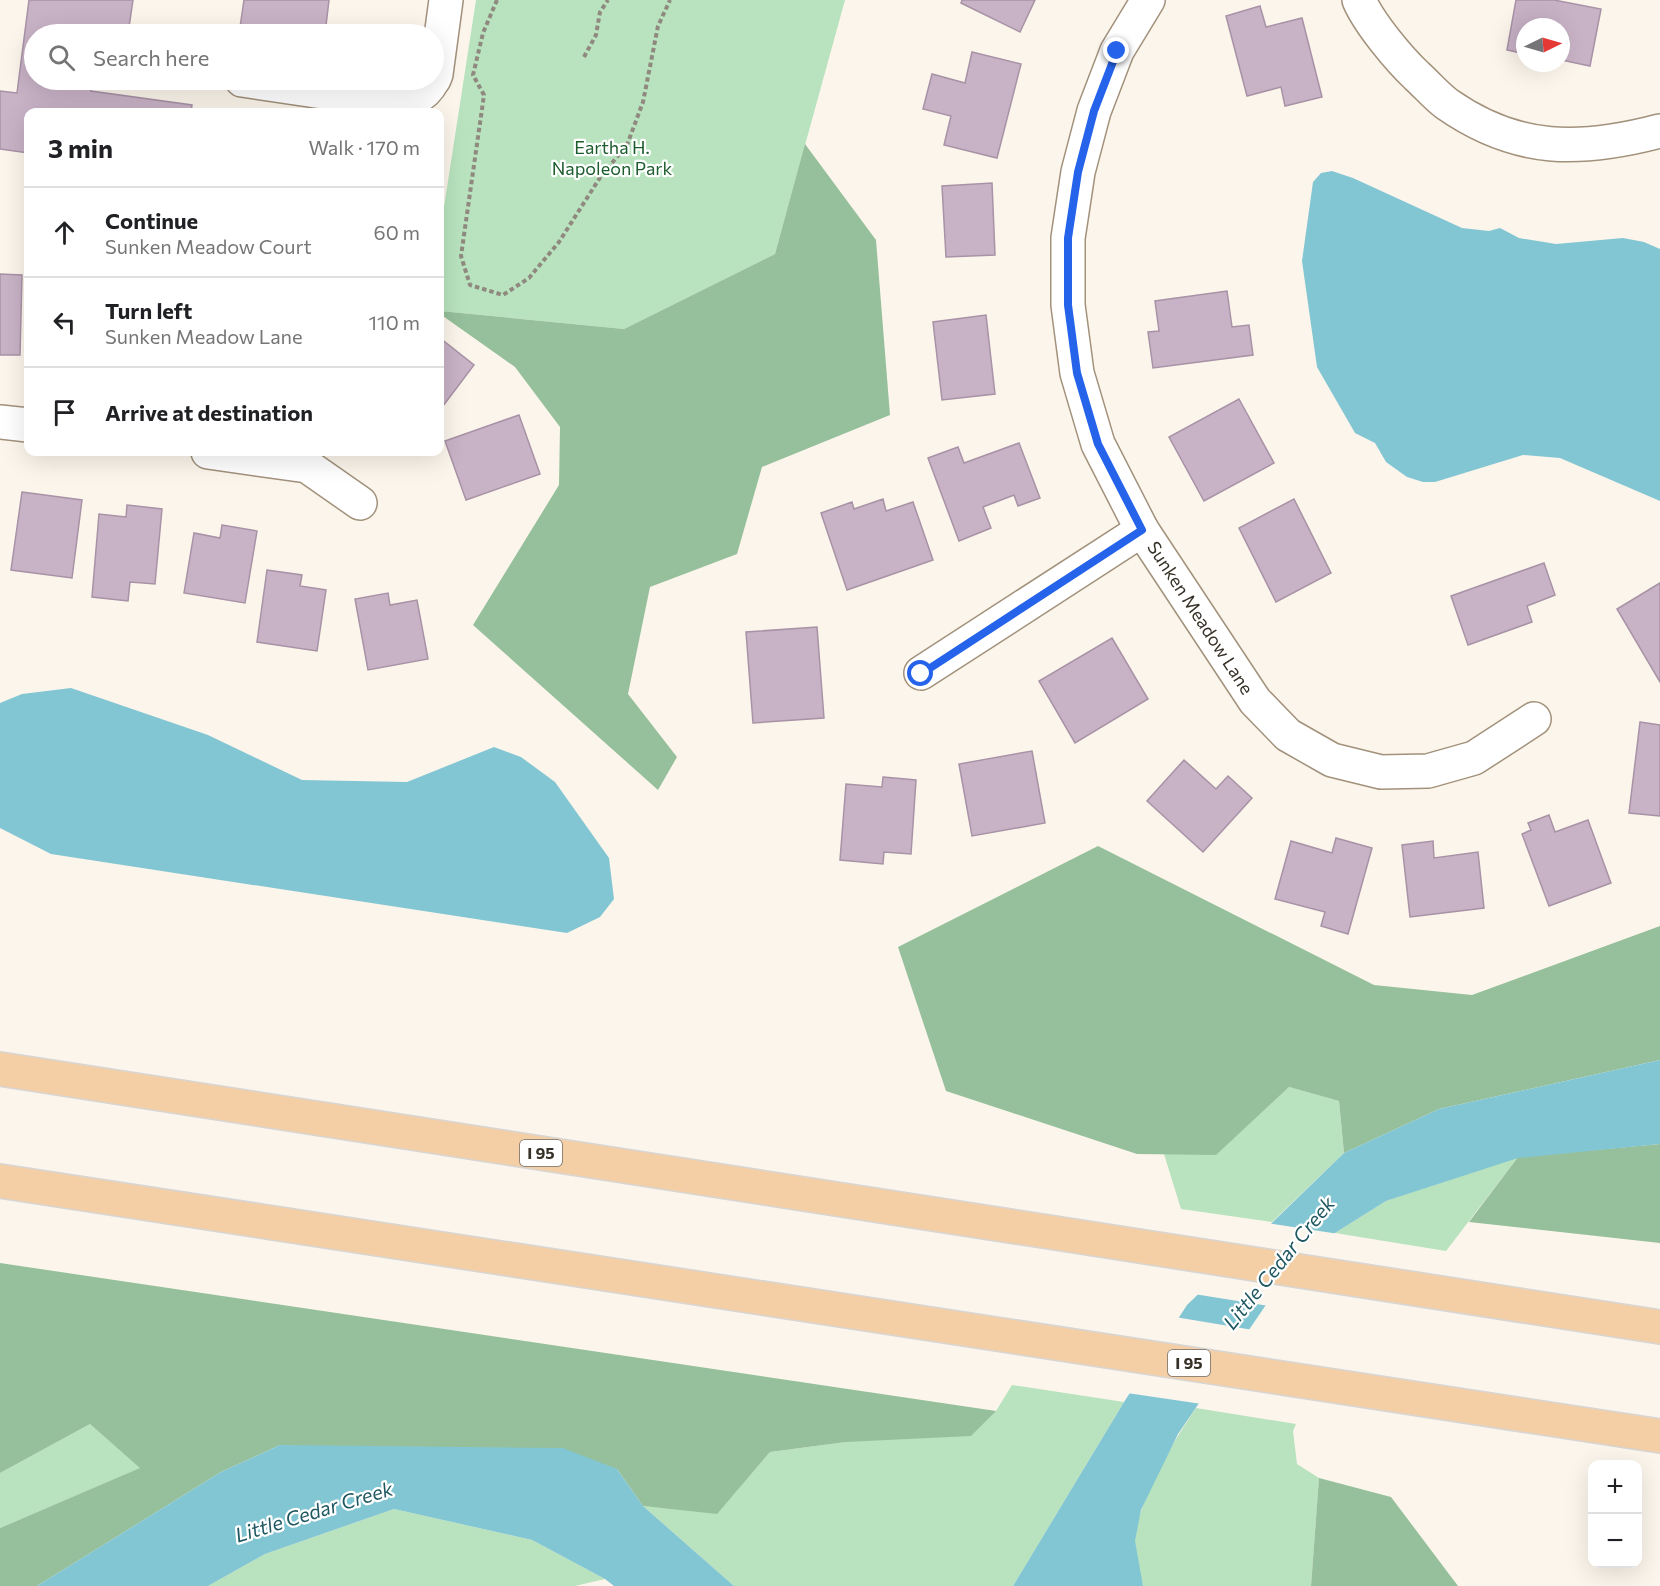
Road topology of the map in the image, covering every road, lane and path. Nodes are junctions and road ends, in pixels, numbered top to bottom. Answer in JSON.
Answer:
{"nodes":[{"id":1,"x":446,"y":0,"type":"edge"},
{"id":2,"x":497,"y":0,"type":"edge"},
{"id":3,"x":608,"y":0,"type":"edge"},
{"id":4,"x":670,"y":0,"type":"edge"},
{"id":5,"x":1148,"y":0,"type":"edge"},
{"id":6,"x":1359,"y":0,"type":"edge"},
{"id":7,"x":443,"y":24,"type":"edge"},
{"id":8,"x":584,"y":57,"type":"dead end"},
{"id":9,"x":309,"y":90,"type":"edge"},
{"id":10,"x":425,"y":90,"type":"edge"},
{"id":11,"x":1660,"y":131,"type":"edge"},
{"id":12,"x":0,"y":422,"type":"edge"},
{"id":13,"x":24,"y":425,"type":"edge"},
{"id":14,"x":236,"y":456,"type":"edge"},
{"id":15,"x":360,"y":503,"type":"dead end"},
{"id":16,"x":1142,"y":530,"type":"junction"},
{"id":17,"x":921,"y":674,"type":"dead end"},
{"id":18,"x":1534,"y":719,"type":"dead end"},
{"id":19,"x":0,"y":1069,"type":"edge"},
{"id":20,"x":0,"y":1181,"type":"edge"},
{"id":21,"x":1660,"y":1327,"type":"edge"},
{"id":22,"x":1660,"y":1436,"type":"edge"}],
"edges":[{"from":1,"to":7,"type":"street"},
{"from":2,"to":4,"type":"path"},
{"from":3,"to":8,"type":"path"},
{"from":5,"to":16,"type":"street","name":"Sunken Meadow Lane"},
{"from":6,"to":11,"type":"street"},
{"from":9,"to":10,"type":"street"},
{"from":12,"to":13,"type":"street"},
{"from":14,"to":15,"type":"street"},
{"from":16,"to":17,"type":"street"},
{"from":16,"to":18,"type":"street","name":"Sunken Meadow Lane"},
{"from":19,"to":21,"type":"highway","number":"I 95"},
{"from":20,"to":22,"type":"highway","number":"I 95"}]}
